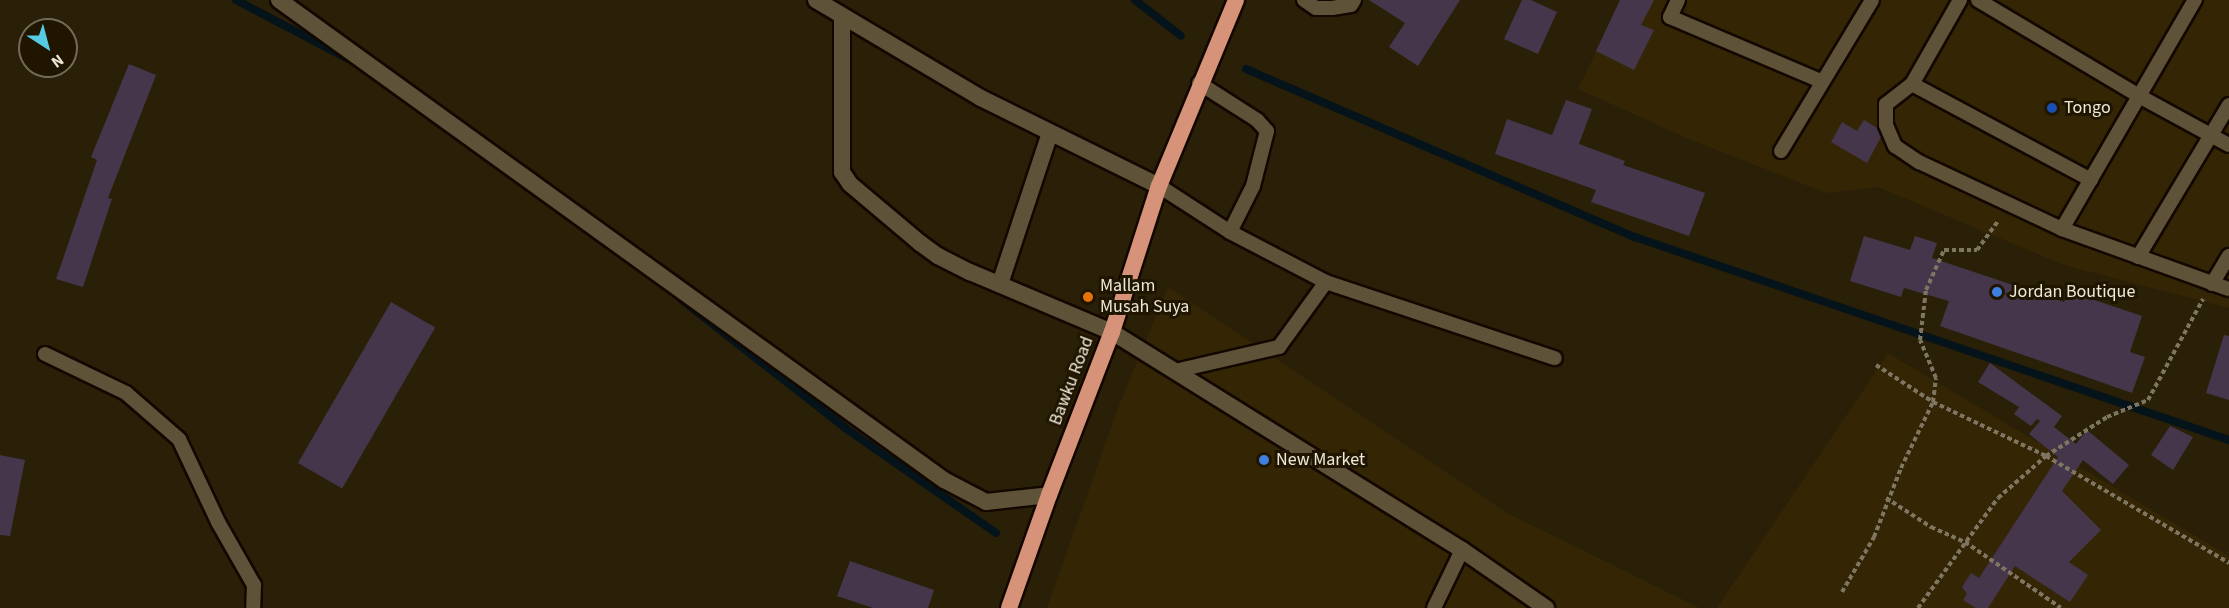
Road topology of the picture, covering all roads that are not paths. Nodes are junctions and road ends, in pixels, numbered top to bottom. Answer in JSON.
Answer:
{"nodes":[{"id":1,"x":279,"y":0,"type":"edge"},
{"id":2,"x":816,"y":0,"type":"edge"},
{"id":3,"x":1236,"y":0,"type":"edge"},
{"id":4,"x":1304,"y":0,"type":"edge"},
{"id":5,"x":1354,"y":0,"type":"edge"},
{"id":6,"x":1678,"y":0,"type":"edge"},
{"id":7,"x":1872,"y":0,"type":"edge"},
{"id":8,"x":1960,"y":0,"type":"edge"},
{"id":9,"x":1978,"y":0,"type":"edge"},
{"id":10,"x":2195,"y":0,"type":"edge"},
{"id":11,"x":842,"y":17,"type":"junction"},
{"id":12,"x":1821,"y":81,"type":"junction"},
{"id":13,"x":1199,"y":83,"type":"junction"},
{"id":14,"x":1912,"y":84,"type":"junction"},
{"id":15,"x":2139,"y":96,"type":"junction"},
{"id":16,"x":2229,"y":105,"type":"edge"},
{"id":17,"x":1050,"y":134,"type":"junction"},
{"id":18,"x":2210,"y":135,"type":"junction"},
{"id":19,"x":2229,"y":145,"type":"edge"},
{"id":20,"x":1780,"y":151,"type":"dead end"},
{"id":21,"x":2091,"y":180,"type":"junction"},
{"id":22,"x":1159,"y":186,"type":"junction"},
{"id":23,"x":2062,"y":230,"type":"junction"},
{"id":24,"x":1230,"y":232,"type":"junction"},
{"id":25,"x":2229,"y":256,"type":"edge"},
{"id":26,"x":2138,"y":257,"type":"junction"},
{"id":27,"x":1326,"y":282,"type":"junction"},
{"id":28,"x":1000,"y":284,"type":"junction"},
{"id":29,"x":2212,"y":284,"type":"junction"},
{"id":30,"x":2229,"y":289,"type":"edge"},
{"id":31,"x":1112,"y":332,"type":"junction"},
{"id":32,"x":45,"y":354,"type":"dead end"},
{"id":33,"x":1555,"y":358,"type":"dead end"},
{"id":34,"x":1175,"y":371,"type":"junction"},
{"id":35,"x":1049,"y":495,"type":"junction"},
{"id":36,"x":1462,"y":550,"type":"junction"},
{"id":37,"x":254,"y":608,"type":"edge"},
{"id":38,"x":1010,"y":608,"type":"edge"},
{"id":39,"x":1434,"y":608,"type":"edge"},
{"id":40,"x":1546,"y":608,"type":"edge"}],
"edges":[{"from":1,"to":35,"type":"street"},
{"from":2,"to":11,"type":"street"},
{"from":3,"to":13,"type":"highway","name":"Bawku Road"},
{"from":4,"to":5,"type":"lane"},
{"from":6,"to":12,"type":"lane"},
{"from":7,"to":12,"type":"lane"},
{"from":8,"to":14,"type":"lane"},
{"from":9,"to":15,"type":"lane"},
{"from":10,"to":15,"type":"lane"},
{"from":11,"to":17,"type":"street"},
{"from":11,"to":28,"type":"street"},
{"from":12,"to":20,"type":"lane"},
{"from":13,"to":22,"type":"highway","name":"Bawku Road"},
{"from":13,"to":24,"type":"lane"},
{"from":14,"to":21,"type":"lane"},
{"from":14,"to":23,"type":"lane"},
{"from":15,"to":18,"type":"lane"},
{"from":15,"to":21,"type":"lane"},
{"from":16,"to":18,"type":"lane"},
{"from":17,"to":22,"type":"street"},
{"from":17,"to":28,"type":"street"},
{"from":18,"to":19,"type":"lane"},
{"from":18,"to":26,"type":"lane"},
{"from":21,"to":23,"type":"lane"},
{"from":22,"to":24,"type":"lane"},
{"from":22,"to":31,"type":"highway","name":"Bawku Road"},
{"from":23,"to":26,"type":"lane"},
{"from":24,"to":27,"type":"lane"},
{"from":25,"to":29,"type":"lane"},
{"from":26,"to":29,"type":"lane"},
{"from":27,"to":33,"type":"lane"},
{"from":27,"to":34,"type":"lane"},
{"from":28,"to":31,"type":"street"},
{"from":29,"to":30,"type":"lane"},
{"from":31,"to":34,"type":"street"},
{"from":31,"to":35,"type":"highway","name":"Bawku Road"},
{"from":32,"to":37,"type":"lane"},
{"from":34,"to":36,"type":"street"},
{"from":35,"to":38,"type":"highway","name":"Bawku Road"},
{"from":36,"to":39,"type":"lane"},
{"from":36,"to":40,"type":"street"}]}
